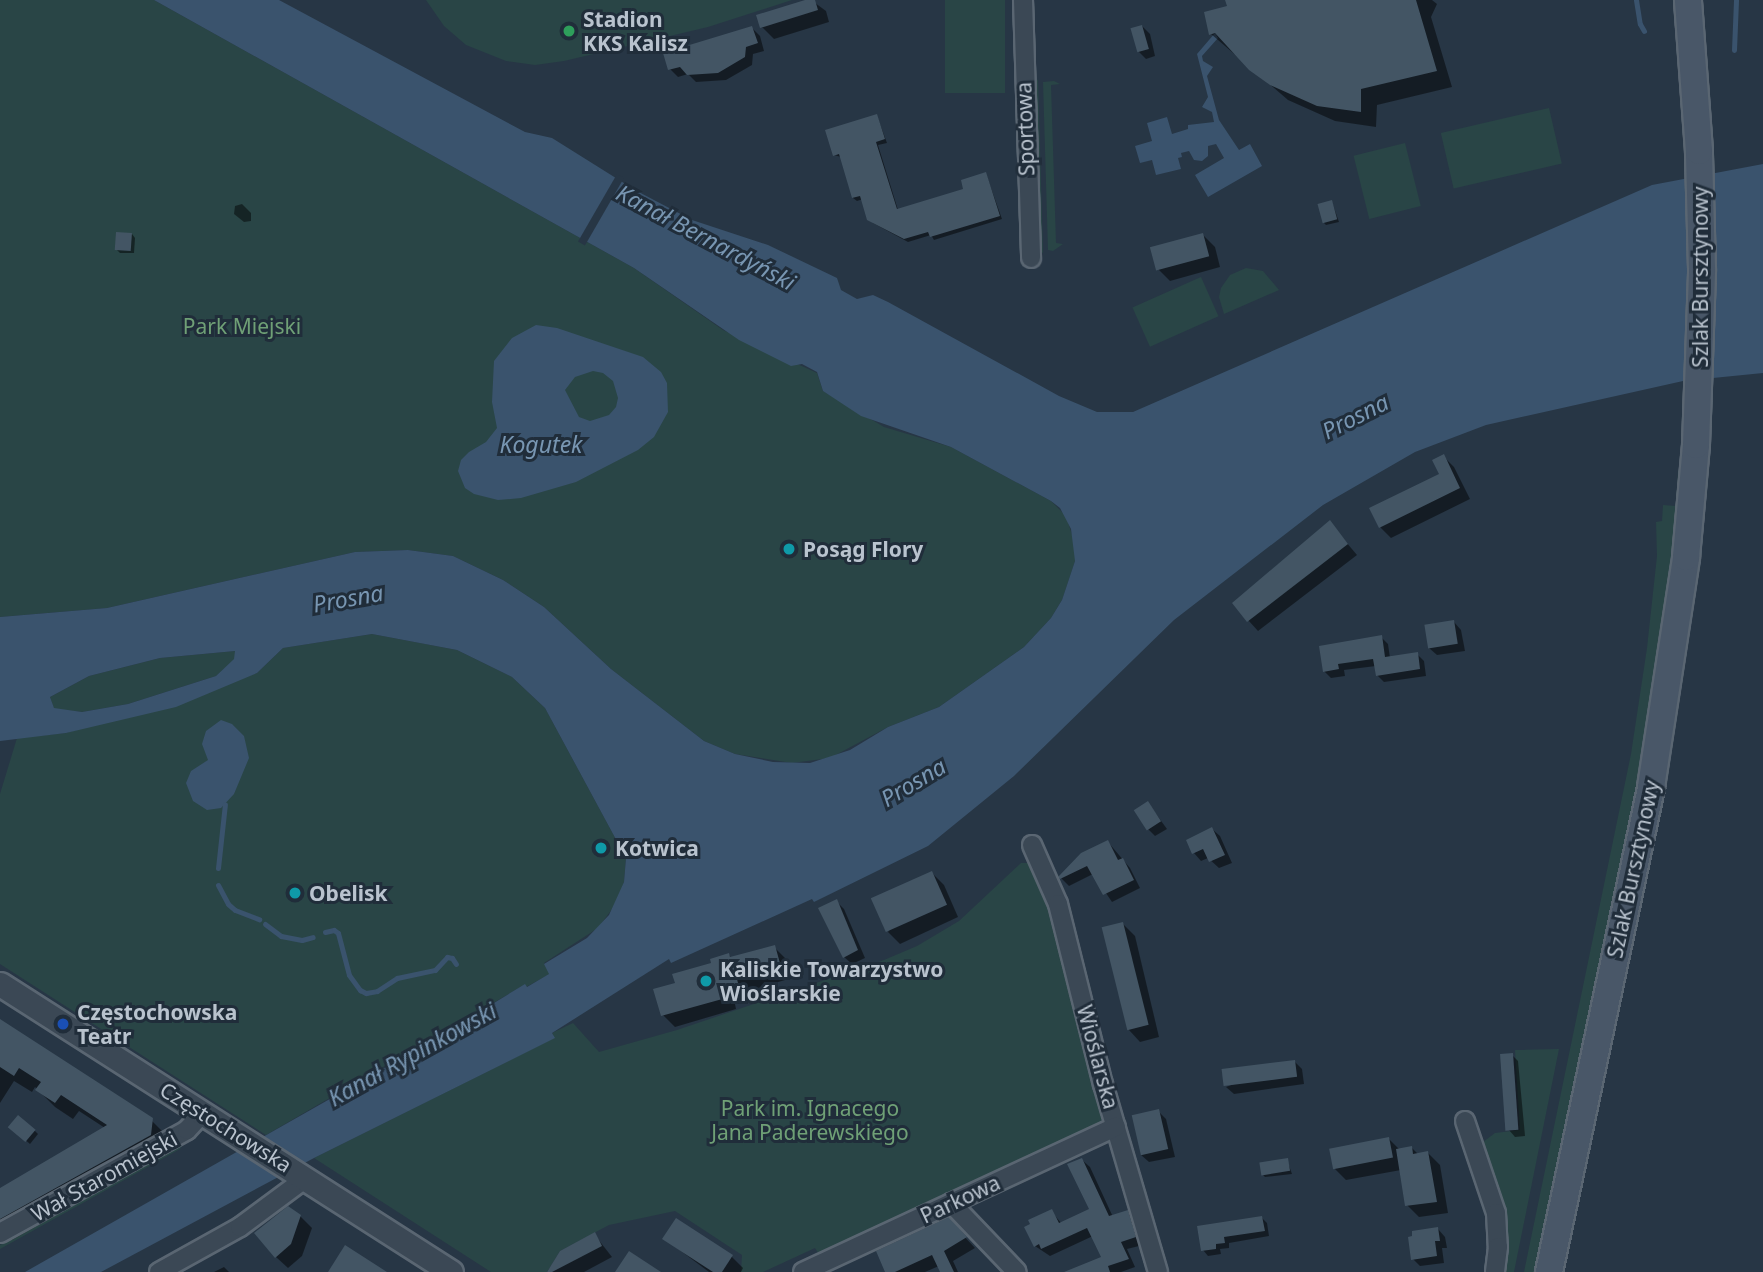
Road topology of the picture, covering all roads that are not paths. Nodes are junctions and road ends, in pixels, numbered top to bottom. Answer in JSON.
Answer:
{"nodes":[{"id":1,"x":1023,"y":0,"type":"edge"},
{"id":2,"x":1688,"y":0,"type":"edge"},
{"id":3,"x":1031,"y":258,"type":"dead end"},
{"id":4,"x":1032,"y":845,"type":"dead end"},
{"id":5,"x":0,"y":984,"type":"edge"},
{"id":6,"x":203,"y":1113,"type":"junction"},
{"id":7,"x":1465,"y":1121,"type":"dead end"},
{"id":8,"x":1116,"y":1127,"type":"junction"},
{"id":9,"x":302,"y":1175,"type":"junction"},
{"id":10,"x":951,"y":1203,"type":"junction"},
{"id":11,"x":0,"y":1233,"type":"edge"},
{"id":12,"x":159,"y":1272,"type":"edge"},
{"id":13,"x":452,"y":1272,"type":"edge"},
{"id":14,"x":803,"y":1272,"type":"edge"},
{"id":15,"x":1017,"y":1272,"type":"edge"},
{"id":16,"x":1158,"y":1272,"type":"edge"},
{"id":17,"x":1495,"y":1272,"type":"edge"},
{"id":18,"x":1549,"y":1272,"type":"edge"}],
"edges":[{"from":1,"to":3,"type":"street","name":"Sportowa"},
{"from":2,"to":18,"type":"main road","name":"Szlak Bursztynowy"},
{"from":4,"to":8,"type":"street","name":"Wioślarska"},
{"from":5,"to":6,"type":"street","name":"Częstochowska"},
{"from":6,"to":9,"type":"street","name":"Częstochowska"},
{"from":6,"to":11,"type":"street","name":"Wał Staromiejski"},
{"from":7,"to":17,"type":"street"},
{"from":8,"to":10,"type":"street","name":"Parkowa"},
{"from":8,"to":16,"type":"street","name":"Wioślarska"},
{"from":9,"to":12,"type":"street"},
{"from":9,"to":13,"type":"street","name":"Częstochowska"},
{"from":10,"to":14,"type":"street","name":"Parkowa"},
{"from":10,"to":15,"type":"street"}]}
